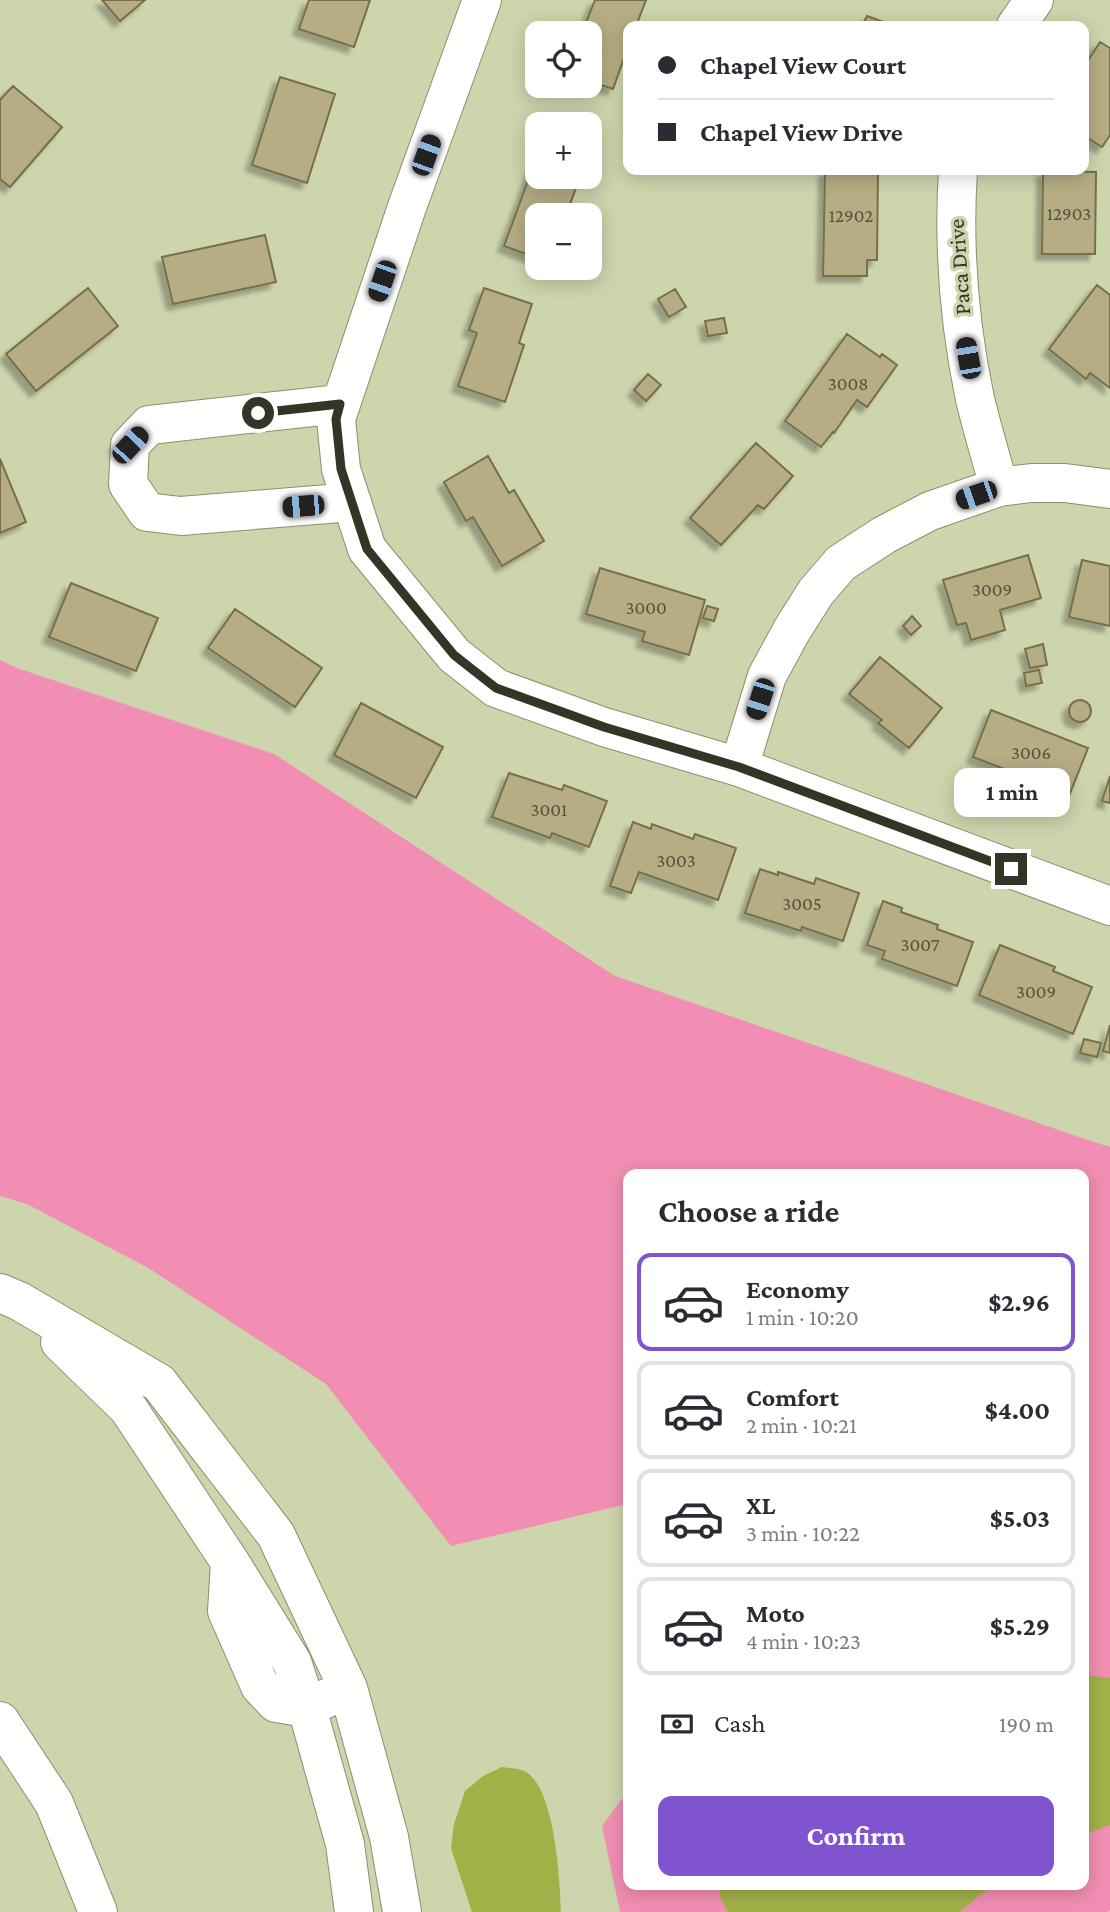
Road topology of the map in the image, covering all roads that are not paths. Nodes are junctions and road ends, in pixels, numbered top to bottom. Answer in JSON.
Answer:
{"nodes":[{"id":1,"x":482,"y":0,"type":"edge"},
{"id":2,"x":1034,"y":0,"type":"edge"},
{"id":3,"x":1019,"y":21,"type":"edge"},
{"id":4,"x":958,"y":175,"type":"edge"},
{"id":5,"x":340,"y":404,"type":"junction"},
{"id":6,"x":999,"y":487,"type":"junction"},
{"id":7,"x":1110,"y":489,"type":"edge"},
{"id":8,"x":352,"y":502,"type":"junction"},
{"id":9,"x":739,"y":767,"type":"junction"},
{"id":10,"x":1110,"y":906,"type":"edge"},
{"id":11,"x":9,"y":1297,"type":"edge"},
{"id":12,"x":276,"y":1535,"type":"junction"},
{"id":13,"x":229,"y":1562,"type":"junction"},
{"id":14,"x":348,"y":1688,"type":"junction"},
{"id":15,"x":307,"y":1708,"type":"junction"},
{"id":16,"x":0,"y":1721,"type":"edge"},
{"id":17,"x":98,"y":1912,"type":"edge"},
{"id":18,"x":354,"y":1912,"type":"edge"},
{"id":19,"x":402,"y":1912,"type":"edge"}],
"edges":[{"from":1,"to":5,"type":"street"},
{"from":2,"to":3,"type":"street"},
{"from":4,"to":6,"type":"street","name":"Paca Drive"},
{"from":5,"to":8,"type":"street"},
{"from":5,"to":8,"type":"street"},
{"from":6,"to":7,"type":"street"},
{"from":6,"to":9,"type":"street"},
{"from":8,"to":9,"type":"street"},
{"from":9,"to":10,"type":"street"},
{"from":11,"to":12,"type":"street"},
{"from":11,"to":13,"type":"street"},
{"from":12,"to":13,"type":"street"},
{"from":12,"to":14,"type":"street"},
{"from":13,"to":15,"type":"street"},
{"from":14,"to":15,"type":"street"},
{"from":14,"to":19,"type":"street"},
{"from":15,"to":18,"type":"street"},
{"from":16,"to":17,"type":"street"}]}
